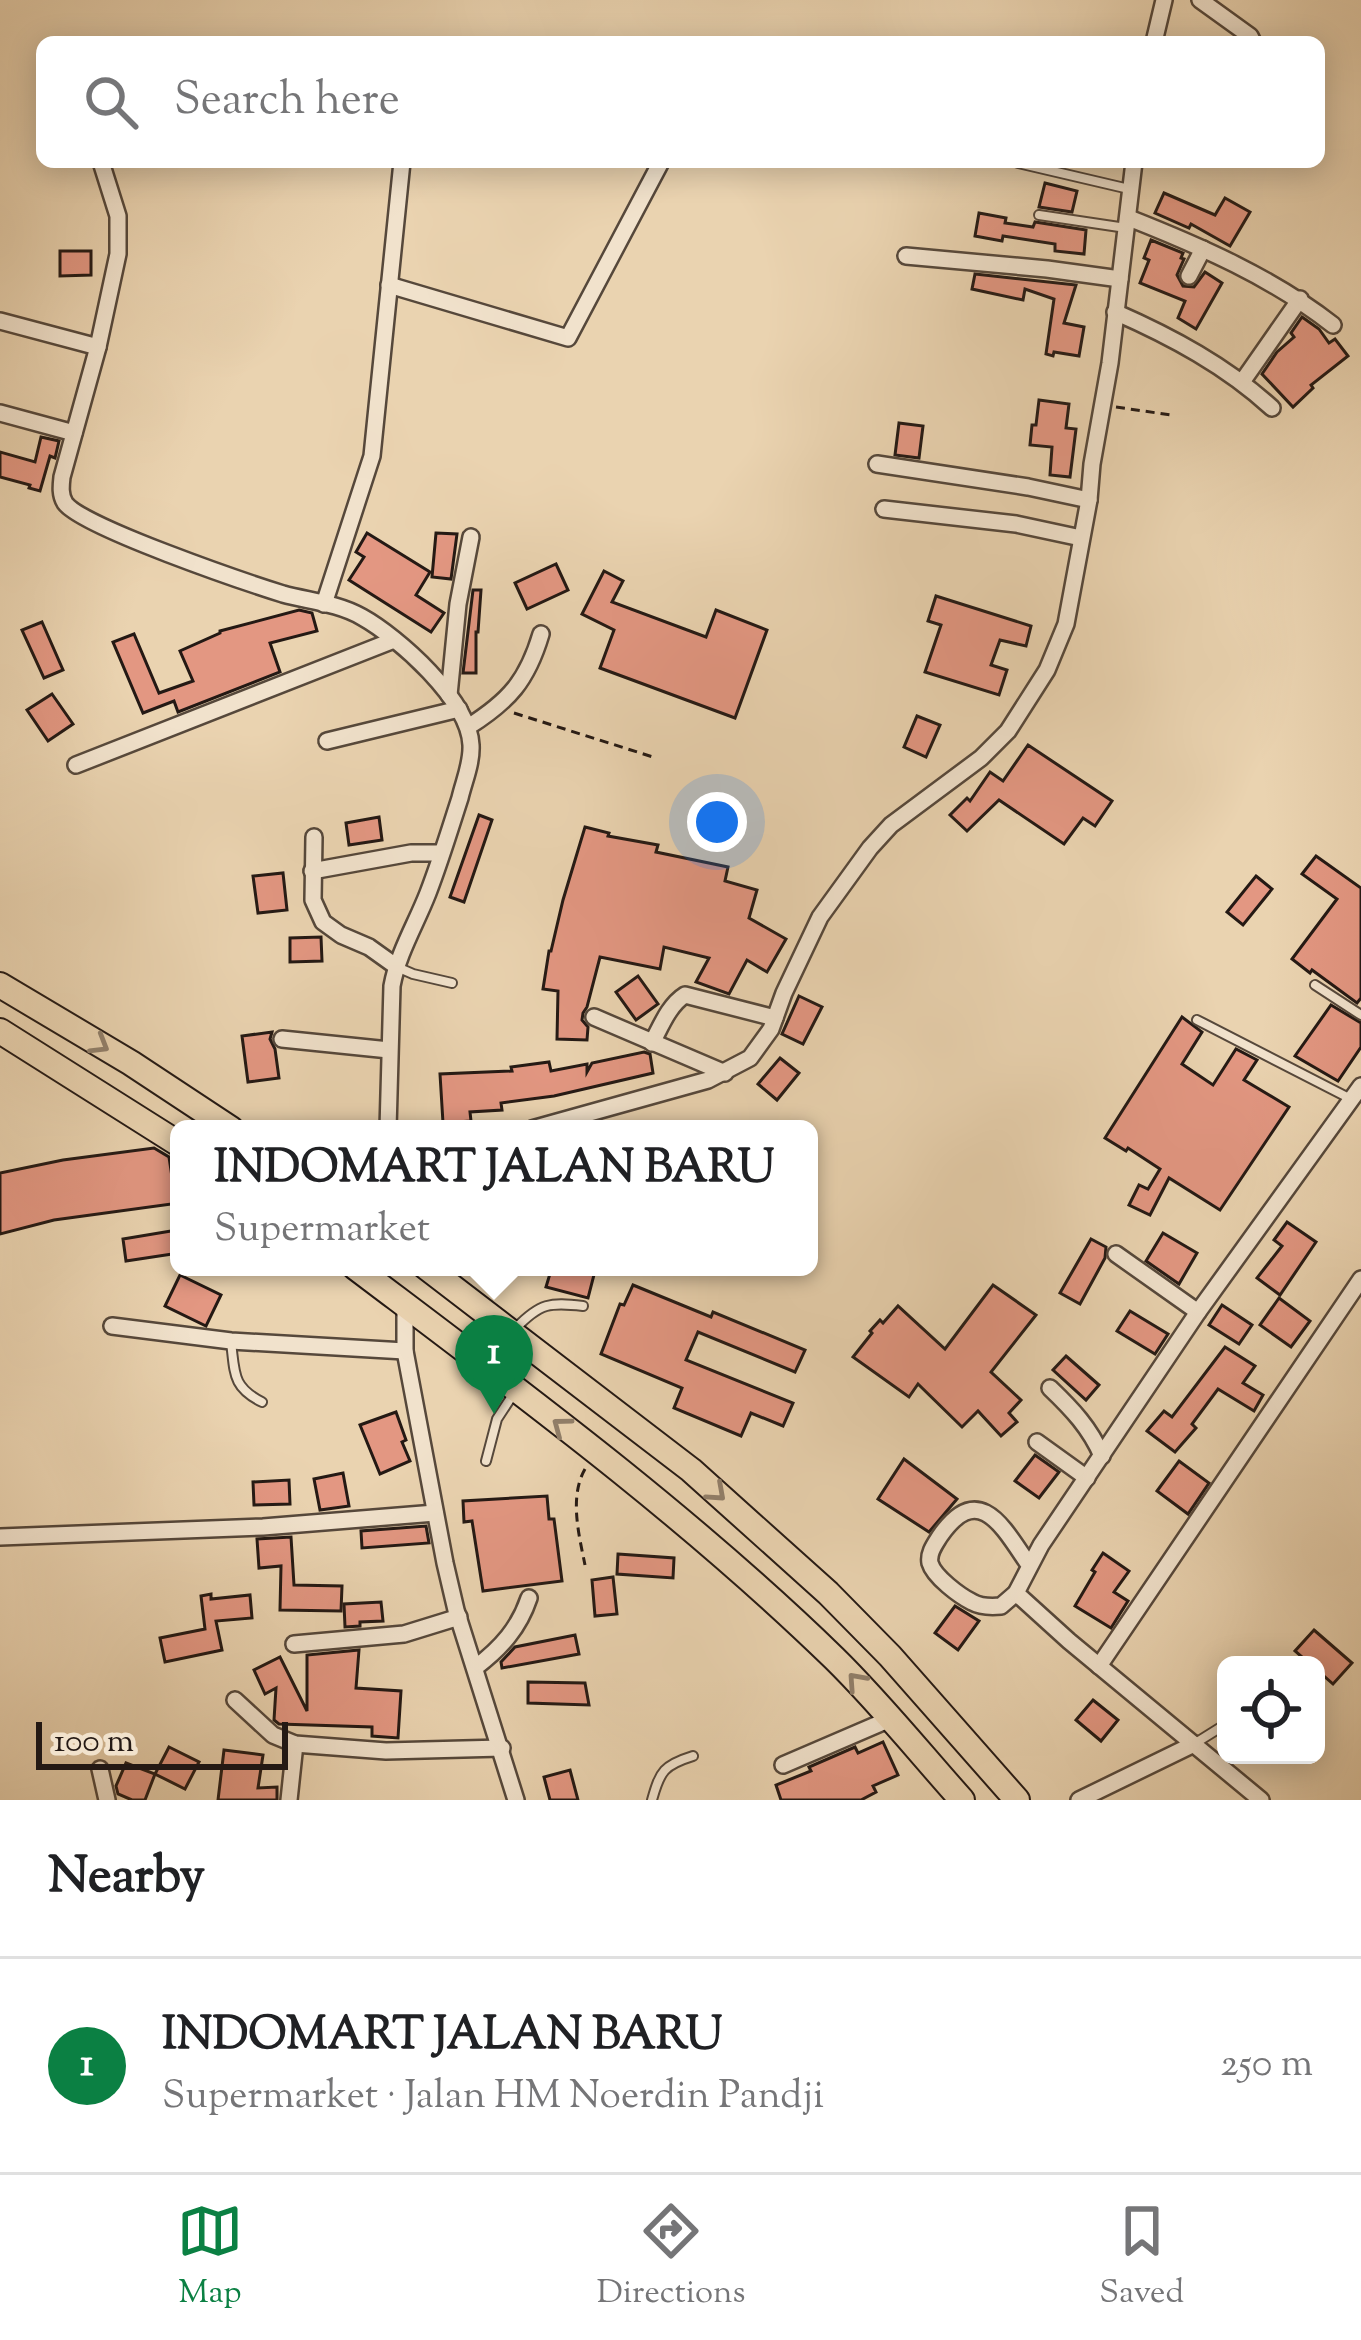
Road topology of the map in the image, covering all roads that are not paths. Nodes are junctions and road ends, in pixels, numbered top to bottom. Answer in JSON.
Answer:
{"nodes":[{"id":1,"x":1164,"y":0,"type":"edge"},
{"id":2,"x":1199,"y":0,"type":"edge"},
{"id":3,"x":1155,"y":36,"type":"edge"},
{"id":4,"x":1248,"y":36,"type":"edge"},
{"id":5,"x":103,"y":168,"type":"edge"},
{"id":6,"x":401,"y":168,"type":"edge"},
{"id":7,"x":658,"y":168,"type":"edge"},
{"id":8,"x":1036,"y":168,"type":"edge"},
{"id":9,"x":1133,"y":168,"type":"edge"},
{"id":10,"x":1129,"y":189,"type":"junction"},
{"id":11,"x":1039,"y":215,"type":"dead end"},
{"id":12,"x":1128,"y":223,"type":"junction"},
{"id":13,"x":1203,"y":249,"type":"junction"},
{"id":14,"x":906,"y":256,"type":"dead end"},
{"id":15,"x":1189,"y":276,"type":"dead end"},
{"id":16,"x":1120,"y":279,"type":"junction"},
{"id":17,"x":389,"y":286,"type":"junction"},
{"id":18,"x":1300,"y":299,"type":"junction"},
{"id":19,"x":1115,"y":311,"type":"junction"},
{"id":20,"x":0,"y":322,"type":"edge"},
{"id":21,"x":1334,"y":325,"type":"dead end"},
{"id":22,"x":98,"y":347,"type":"junction"},
{"id":23,"x":1242,"y":382,"type":"junction"},
{"id":24,"x":1272,"y":408,"type":"dead end"},
{"id":25,"x":0,"y":413,"type":"edge"},
{"id":26,"x":74,"y":433,"type":"junction"},
{"id":27,"x":877,"y":464,"type":"dead end"},
{"id":28,"x":1089,"y":500,"type":"junction"},
{"id":29,"x":884,"y":509,"type":"dead end"},
{"id":30,"x":471,"y":537,"type":"dead end"},
{"id":31,"x":1081,"y":538,"type":"junction"},
{"id":32,"x":324,"y":604,"type":"junction"},
{"id":33,"x":541,"y":634,"type":"dead end"},
{"id":34,"x":394,"y":640,"type":"junction"},
{"id":35,"x":454,"y":702,"type":"junction"},
{"id":36,"x":467,"y":727,"type":"junction"},
{"id":37,"x":327,"y":741,"type":"dead end"},
{"id":38,"x":76,"y":765,"type":"dead end"},
{"id":39,"x":314,"y":837,"type":"dead end"},
{"id":40,"x":440,"y":853,"type":"junction"},
{"id":41,"x":312,"y":872,"type":"junction"},
{"id":42,"x":397,"y":967,"type":"junction"},
{"id":43,"x":452,"y":983,"type":"dead end"},
{"id":44,"x":0,"y":985,"type":"edge"},
{"id":45,"x":1315,"y":985,"type":"dead end"},
{"id":46,"x":1361,"y":1015,"type":"edge"},
{"id":47,"x":594,"y":1017,"type":"dead end"},
{"id":48,"x":775,"y":1018,"type":"junction"},
{"id":49,"x":1197,"y":1020,"type":"dead end"},
{"id":50,"x":0,"y":1031,"type":"edge"},
{"id":51,"x":282,"y":1040,"type":"dead end"},
{"id":52,"x":652,"y":1043,"type":"junction"},
{"id":53,"x":389,"y":1050,"type":"junction"},
{"id":54,"x":725,"y":1073,"type":"junction"},
{"id":55,"x":1356,"y":1092,"type":"edge"},
{"id":56,"x":216,"y":1120,"type":"edge"},
{"id":57,"x":388,"y":1120,"type":"edge"},
{"id":58,"x":565,"y":1120,"type":"edge"},
{"id":59,"x":170,"y":1138,"type":"edge"},
{"id":60,"x":1116,"y":1254,"type":"dead end"},
{"id":61,"x":367,"y":1276,"type":"edge"},
{"id":62,"x":438,"y":1276,"type":"edge"},
{"id":63,"x":1361,"y":1279,"type":"edge"},
{"id":64,"x":405,"y":1305,"type":"junction"},
{"id":65,"x":583,"y":1306,"type":"dead end"},
{"id":66,"x":1198,"y":1312,"type":"junction"},
{"id":67,"x":112,"y":1326,"type":"dead end"},
{"id":68,"x":511,"y":1333,"type":"junction"},
{"id":69,"x":231,"y":1341,"type":"junction"},
{"id":70,"x":405,"y":1351,"type":"junction"},
{"id":71,"x":1050,"y":1388,"type":"dead end"},
{"id":72,"x":510,"y":1399,"type":"junction"},
{"id":73,"x":262,"y":1402,"type":"dead end"},
{"id":74,"x":1037,"y":1442,"type":"dead end"},
{"id":75,"x":1102,"y":1456,"type":"junction"},
{"id":76,"x":487,"y":1461,"type":"dead end"},
{"id":77,"x":1087,"y":1478,"type":"junction"},
{"id":78,"x":435,"y":1513,"type":"junction"},
{"id":79,"x":0,"y":1538,"type":"edge"},
{"id":80,"x":1029,"y":1565,"type":"junction"},
{"id":81,"x":1016,"y":1593,"type":"junction"},
{"id":82,"x":530,"y":1598,"type":"dead end"},
{"id":83,"x":459,"y":1617,"type":"junction"},
{"id":84,"x":294,"y":1644,"type":"dead end"},
{"id":85,"x":1099,"y":1666,"type":"junction"},
{"id":86,"x":476,"y":1667,"type":"junction"},
{"id":87,"x":235,"y":1700,"type":"dead end"},
{"id":88,"x":890,"y":1719,"type":"junction"},
{"id":89,"x":1217,"y":1730,"type":"edge"},
{"id":90,"x":295,"y":1744,"type":"junction"},
{"id":91,"x":1194,"y":1744,"type":"junction"},
{"id":92,"x":502,"y":1748,"type":"junction"},
{"id":93,"x":693,"y":1756,"type":"dead end"},
{"id":94,"x":783,"y":1765,"type":"dead end"},
{"id":95,"x":100,"y":1769,"type":"dead end"},
{"id":96,"x":107,"y":1800,"type":"edge"},
{"id":97,"x":290,"y":1800,"type":"edge"},
{"id":98,"x":516,"y":1800,"type":"edge"},
{"id":99,"x":652,"y":1800,"type":"edge"},
{"id":100,"x":962,"y":1800,"type":"edge"},
{"id":101,"x":1017,"y":1800,"type":"edge"},
{"id":102,"x":1079,"y":1800,"type":"edge"},
{"id":103,"x":1261,"y":1800,"type":"edge"}],
"edges":[{"from":1,"to":3,"type":"street"},
{"from":2,"to":4,"type":"street"},
{"from":5,"to":22,"type":"street"},
{"from":6,"to":17,"type":"street"},
{"from":7,"to":17,"type":"street"},
{"from":8,"to":10,"type":"lane"},
{"from":9,"to":10,"type":"street"},
{"from":10,"to":12,"type":"street"},
{"from":11,"to":12,"type":"lane"},
{"from":12,"to":13,"type":"street"},
{"from":12,"to":16,"type":"street"},
{"from":13,"to":15,"type":"street"},
{"from":13,"to":18,"type":"street"},
{"from":14,"to":16,"type":"street"},
{"from":16,"to":19,"type":"street"},
{"from":17,"to":32,"type":"street"},
{"from":18,"to":21,"type":"street"},
{"from":18,"to":23,"type":"street"},
{"from":19,"to":23,"type":"street"},
{"from":19,"to":28,"type":"street"},
{"from":20,"to":22,"type":"street"},
{"from":22,"to":26,"type":"street"},
{"from":23,"to":24,"type":"street"},
{"from":25,"to":26,"type":"street"},
{"from":26,"to":32,"type":"street"},
{"from":27,"to":28,"type":"street"},
{"from":28,"to":31,"type":"street"},
{"from":29,"to":31,"type":"street"},
{"from":30,"to":35,"type":"street"},
{"from":31,"to":48,"type":"street"},
{"from":32,"to":34,"type":"street"},
{"from":33,"to":36,"type":"street"},
{"from":34,"to":35,"type":"street"},
{"from":34,"to":38,"type":"street"},
{"from":35,"to":36,"type":"street"},
{"from":35,"to":37,"type":"street"},
{"from":36,"to":40,"type":"street"},
{"from":39,"to":41,"type":"street"},
{"from":40,"to":41,"type":"street"},
{"from":40,"to":42,"type":"street"},
{"from":41,"to":42,"type":"street"},
{"from":42,"to":43,"type":"lane"},
{"from":42,"to":53,"type":"street"},
{"from":44,"to":56,"type":"main road","one_way":true},
{"from":45,"to":46,"type":"lane"},
{"from":47,"to":52,"type":"street"},
{"from":48,"to":52,"type":"street"},
{"from":48,"to":54,"type":"street"},
{"from":49,"to":55,"type":"lane"},
{"from":50,"to":59,"type":"main road"},
{"from":51,"to":53,"type":"street"},
{"from":52,"to":54,"type":"street"},
{"from":53,"to":57,"type":"street"},
{"from":54,"to":58,"type":"street"},
{"from":55,"to":66,"type":"street"},
{"from":60,"to":66,"type":"street"},
{"from":61,"to":64,"type":"main road"},
{"from":62,"to":68,"type":"main road"},
{"from":63,"to":85,"type":"street"},
{"from":64,"to":70,"type":"street"},
{"from":64,"to":72,"type":"main road"},
{"from":65,"to":68,"type":"lane"},
{"from":66,"to":75,"type":"street"},
{"from":67,"to":69,"type":"street"},
{"from":68,"to":101,"type":"main road","one_way":true},
{"from":69,"to":70,"type":"street"},
{"from":69,"to":73,"type":"lane"},
{"from":70,"to":78,"type":"street"},
{"from":71,"to":75,"type":"street"},
{"from":72,"to":76,"type":"lane"},
{"from":88,"to":72,"type":"main road","one_way":true},
{"from":74,"to":77,"type":"street"},
{"from":75,"to":77,"type":"street"},
{"from":77,"to":80,"type":"street"},
{"from":78,"to":79,"type":"street"},
{"from":78,"to":83,"type":"street"},
{"from":80,"to":81,"type":"street"},
{"from":80,"to":81,"type":"street"},
{"from":81,"to":85,"type":"street"},
{"from":82,"to":86,"type":"street"},
{"from":83,"to":84,"type":"street"},
{"from":83,"to":86,"type":"street"},
{"from":85,"to":91,"type":"street"},
{"from":86,"to":92,"type":"street"},
{"from":87,"to":90,"type":"street"},
{"from":88,"to":94,"type":"street"},
{"from":88,"to":100,"type":"main road"},
{"from":89,"to":91,"type":"lane"},
{"from":90,"to":92,"type":"street"},
{"from":90,"to":97,"type":"street"},
{"from":91,"to":102,"type":"street"},
{"from":91,"to":103,"type":"street"},
{"from":92,"to":98,"type":"street"},
{"from":93,"to":99,"type":"lane"},
{"from":95,"to":96,"type":"street"}]}
